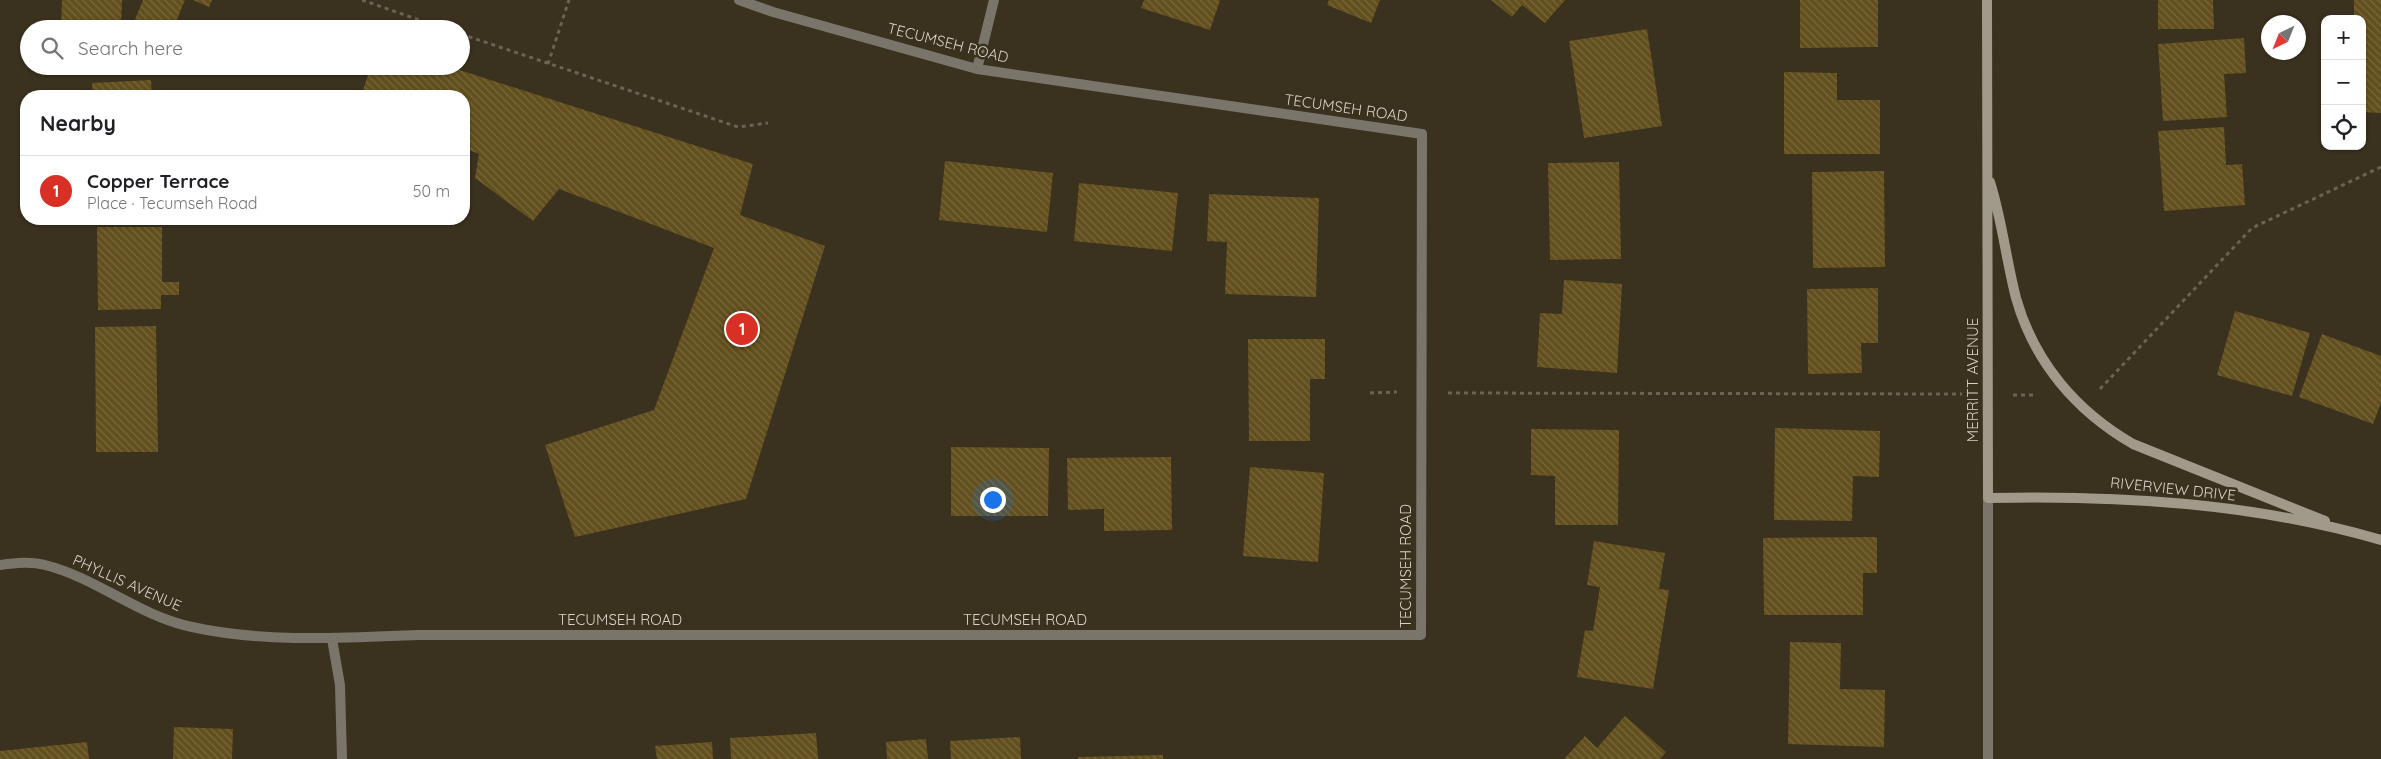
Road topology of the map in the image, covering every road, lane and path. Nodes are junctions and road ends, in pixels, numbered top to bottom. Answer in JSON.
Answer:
{"nodes":[{"id":1,"x":362,"y":0,"type":"edge"},
{"id":2,"x":569,"y":0,"type":"edge"},
{"id":3,"x":739,"y":0,"type":"edge"},
{"id":4,"x":994,"y":0,"type":"edge"},
{"id":5,"x":1987,"y":0,"type":"edge"},
{"id":6,"x":419,"y":20,"type":"edge"},
{"id":7,"x":470,"y":37,"type":"edge"},
{"id":8,"x":548,"y":64,"type":"junction"},
{"id":9,"x":976,"y":69,"type":"junction"},
{"id":10,"x":768,"y":123,"type":"dead end"},
{"id":11,"x":2381,"y":167,"type":"edge"},
{"id":12,"x":1987,"y":171,"type":"junction"},
{"id":13,"x":1421,"y":392,"type":"junction"},
{"id":14,"x":1370,"y":393,"type":"dead end"},
{"id":15,"x":1988,"y":394,"type":"junction"},
{"id":16,"x":2070,"y":396,"type":"junction"},
{"id":17,"x":1988,"y":498,"type":"junction"},
{"id":18,"x":2344,"y":529,"type":"junction"},
{"id":19,"x":2381,"y":540,"type":"edge"},
{"id":20,"x":0,"y":565,"type":"edge"},
{"id":21,"x":332,"y":639,"type":"junction"},
{"id":22,"x":342,"y":759,"type":"edge"},
{"id":23,"x":1988,"y":759,"type":"edge"}],
"edges":[{"from":1,"to":6,"type":"path"},
{"from":2,"to":8,"type":"path"},
{"from":3,"to":9,"type":"street","name":"TECUMSEH ROAD"},
{"from":4,"to":9,"type":"street"},
{"from":5,"to":12,"type":"street","name":"MERRITT AVENUE"},
{"from":7,"to":8,"type":"path"},
{"from":8,"to":10,"type":"path"},
{"from":9,"to":13,"type":"street","name":"TECUMSEH ROAD"},
{"from":11,"to":16,"type":"path"},
{"from":12,"to":15,"type":"street","name":"MERRITT AVENUE"},
{"from":12,"to":16,"type":"street"},
{"from":13,"to":14,"type":"path"},
{"from":13,"to":15,"type":"path"},
{"from":13,"to":21,"type":"street","name":"TECUMSEH ROAD"},
{"from":15,"to":16,"type":"path"},
{"from":15,"to":17,"type":"street","name":"MERRITT AVENUE"},
{"from":16,"to":18,"type":"street"},
{"from":17,"to":18,"type":"street","name":"RIVERVIEW DRIVE"},
{"from":17,"to":23,"type":"street","name":"MERRITT AVENUE"},
{"from":18,"to":19,"type":"street","name":"RIVERVIEW DRIVE"},
{"from":20,"to":21,"type":"street","name":"PHYLLIS AVENUE"},
{"from":21,"to":22,"type":"street"}]}
